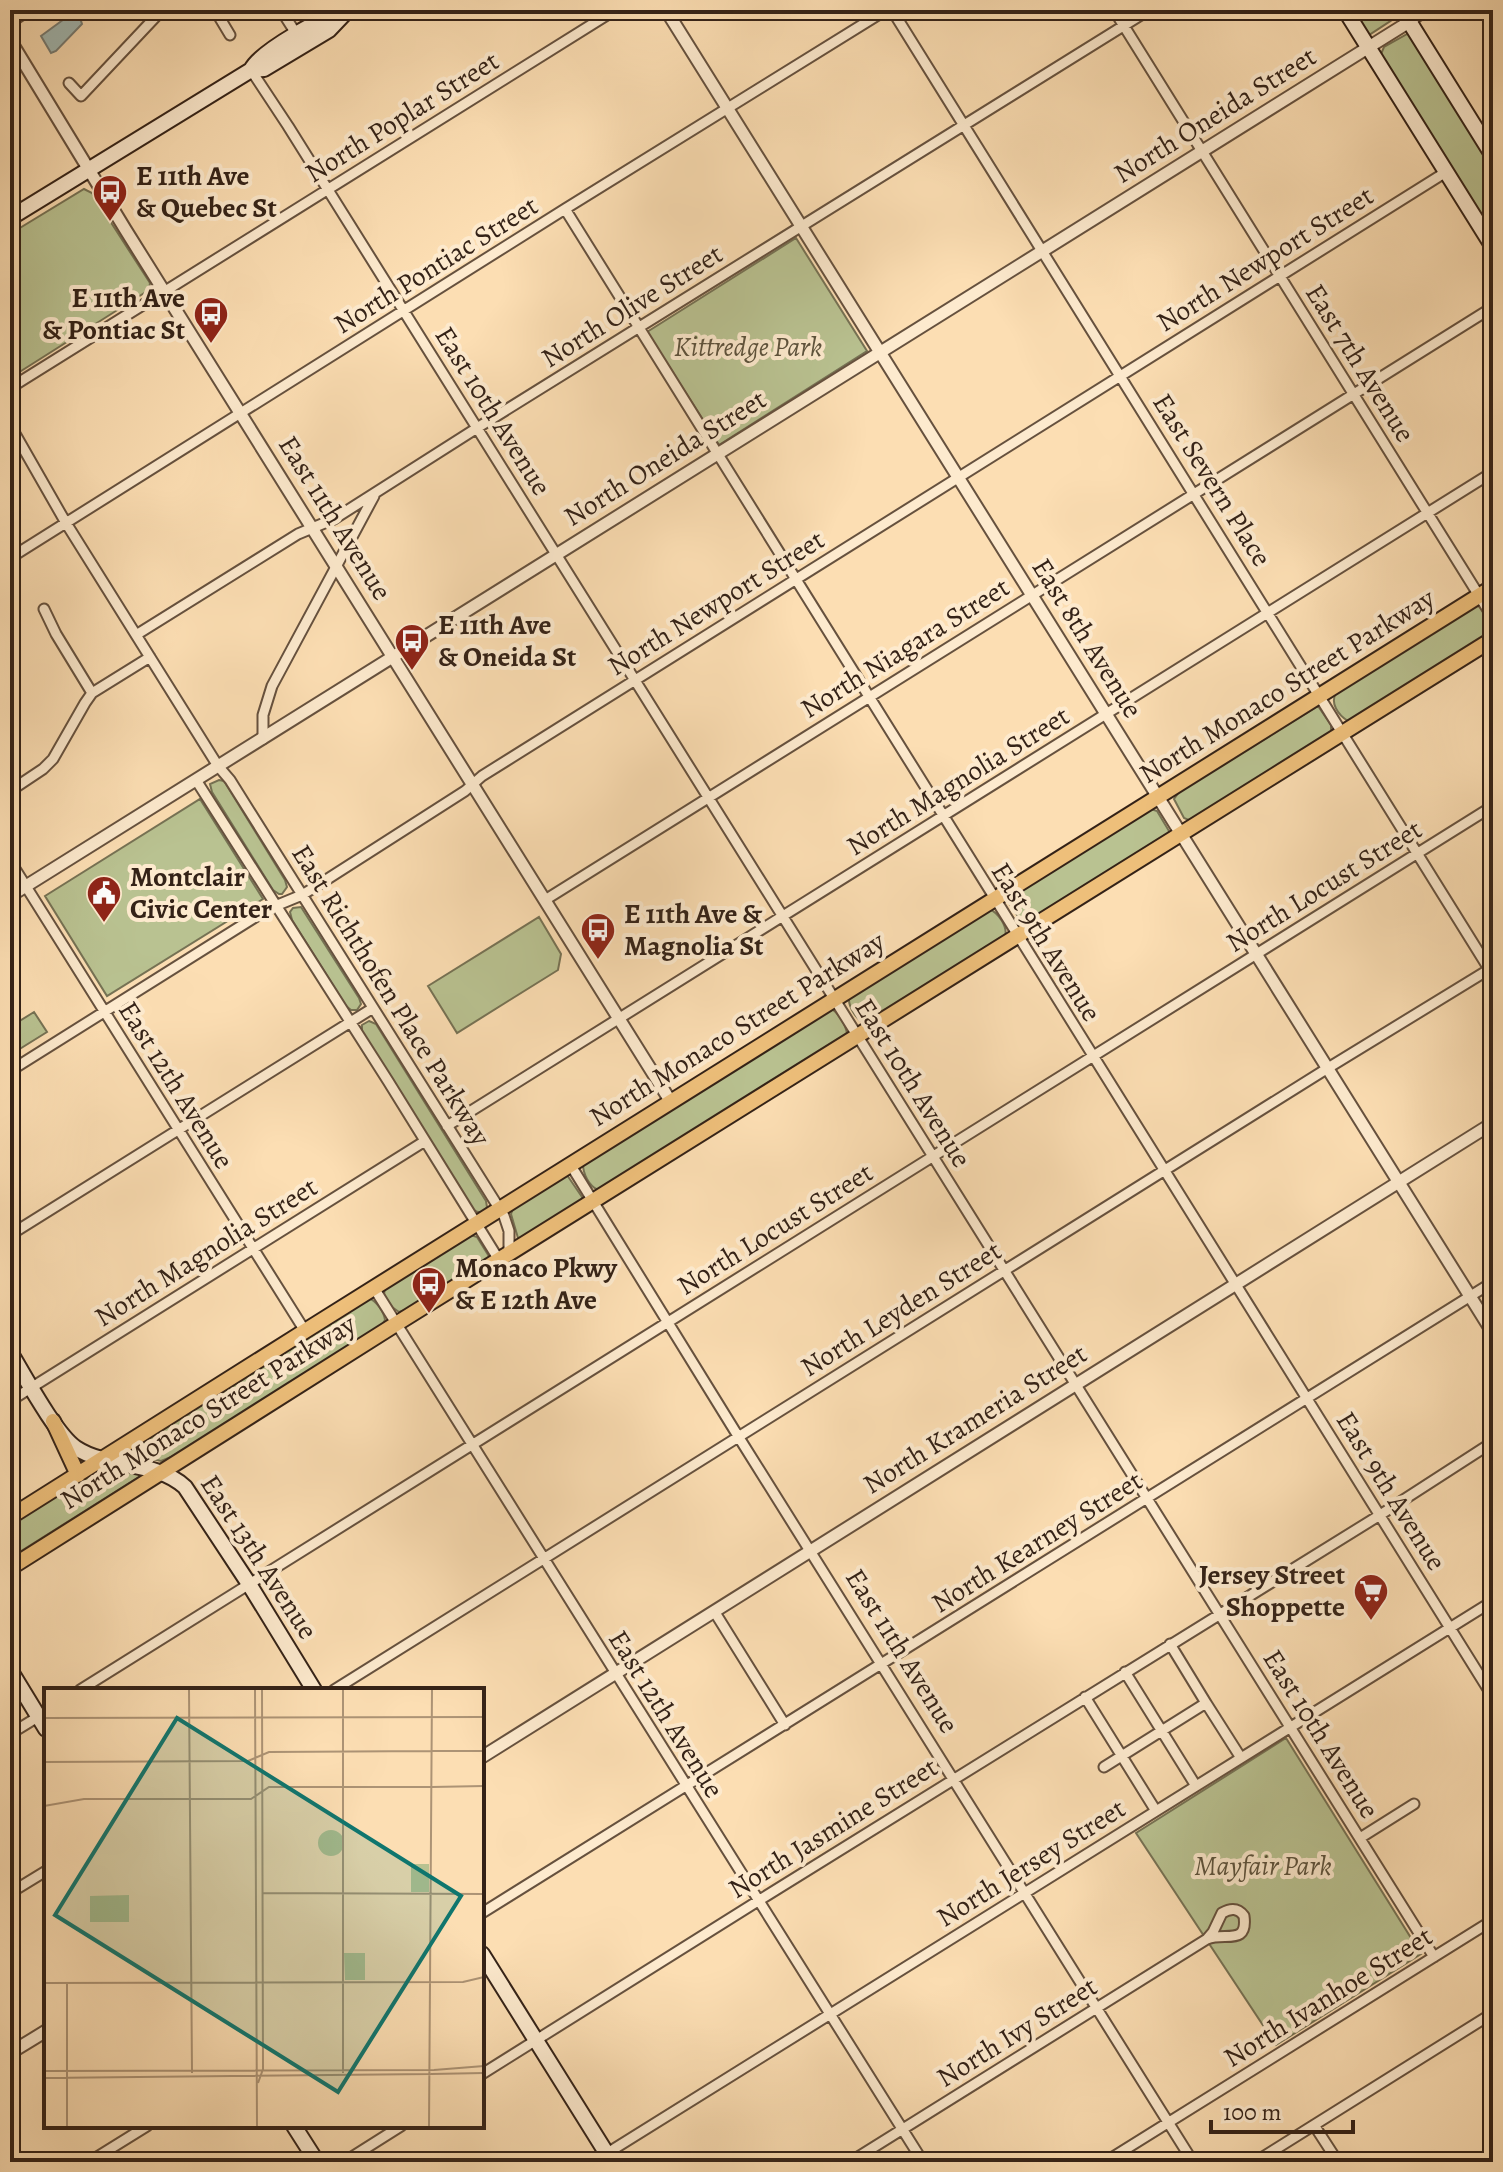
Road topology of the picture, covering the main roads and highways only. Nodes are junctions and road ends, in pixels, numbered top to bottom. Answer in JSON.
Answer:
{"nodes":[{"id":1,"x":347,"y":10,"type":"edge"},
{"id":2,"x":1345,"y":10,"type":"edge"},
{"id":3,"x":1406,"y":16,"type":"edge"},
{"id":4,"x":251,"y":70,"type":"junction"},
{"id":5,"x":1493,"y":156,"type":"edge"},
{"id":6,"x":10,"y":218,"type":"edge"},
{"id":7,"x":1493,"y":247,"type":"edge"},
{"id":8,"x":1493,"y":587,"type":"edge"},
{"id":9,"x":1493,"y":639,"type":"edge"},
{"id":10,"x":10,"y":1352,"type":"edge"},
{"id":11,"x":53,"y":1421,"type":"junction"},
{"id":12,"x":103,"y":1459,"type":"junction"},
{"id":13,"x":162,"y":1473,"type":"junction"},
{"id":14,"x":78,"y":1475,"type":"junction"},
{"id":15,"x":10,"y":1517,"type":"edge"},
{"id":16,"x":10,"y":1568,"type":"edge"},
{"id":17,"x":10,"y":1670,"type":"edge"},
{"id":18,"x":313,"y":1688,"type":"edge"},
{"id":19,"x":43,"y":1719,"type":"edge"},
{"id":20,"x":484,"y":1957,"type":"edge"},
{"id":21,"x":295,"y":2128,"type":"edge"},
{"id":22,"x":604,"y":2159,"type":"edge"},
{"id":23,"x":317,"y":2162,"type":"edge"}],
"edges":[{"from":1,"to":4,"type":"main road"},
{"from":1,"to":4,"type":"main road"},
{"from":2,"to":7,"type":"main road"},
{"from":3,"to":5,"type":"main road"},
{"from":4,"to":6,"type":"main road"},
{"from":8,"to":12,"type":"main road","name":"North Monaco Street Parkway"},
{"from":9,"to":13,"type":"main road","name":"North Monaco Street Parkway"},
{"from":10,"to":11,"type":"main road","name":"East 13th Avenue"},
{"from":11,"to":12,"type":"main road","name":"East 13th Avenue"},
{"from":11,"to":14,"type":"main road"},
{"from":12,"to":13,"type":"main road","name":"East 13th Avenue"},
{"from":12,"to":14,"type":"main road","name":"North Monaco Street Parkway"},
{"from":13,"to":16,"type":"main road","name":"North Monaco Street Parkway"},
{"from":13,"to":18,"type":"main road","name":"East 13th Avenue"},
{"from":14,"to":15,"type":"main road","name":"North Monaco Street Parkway"},
{"from":17,"to":19,"type":"main road"},
{"from":20,"to":22,"type":"main road"},
{"from":21,"to":23,"type":"main road"}]}
